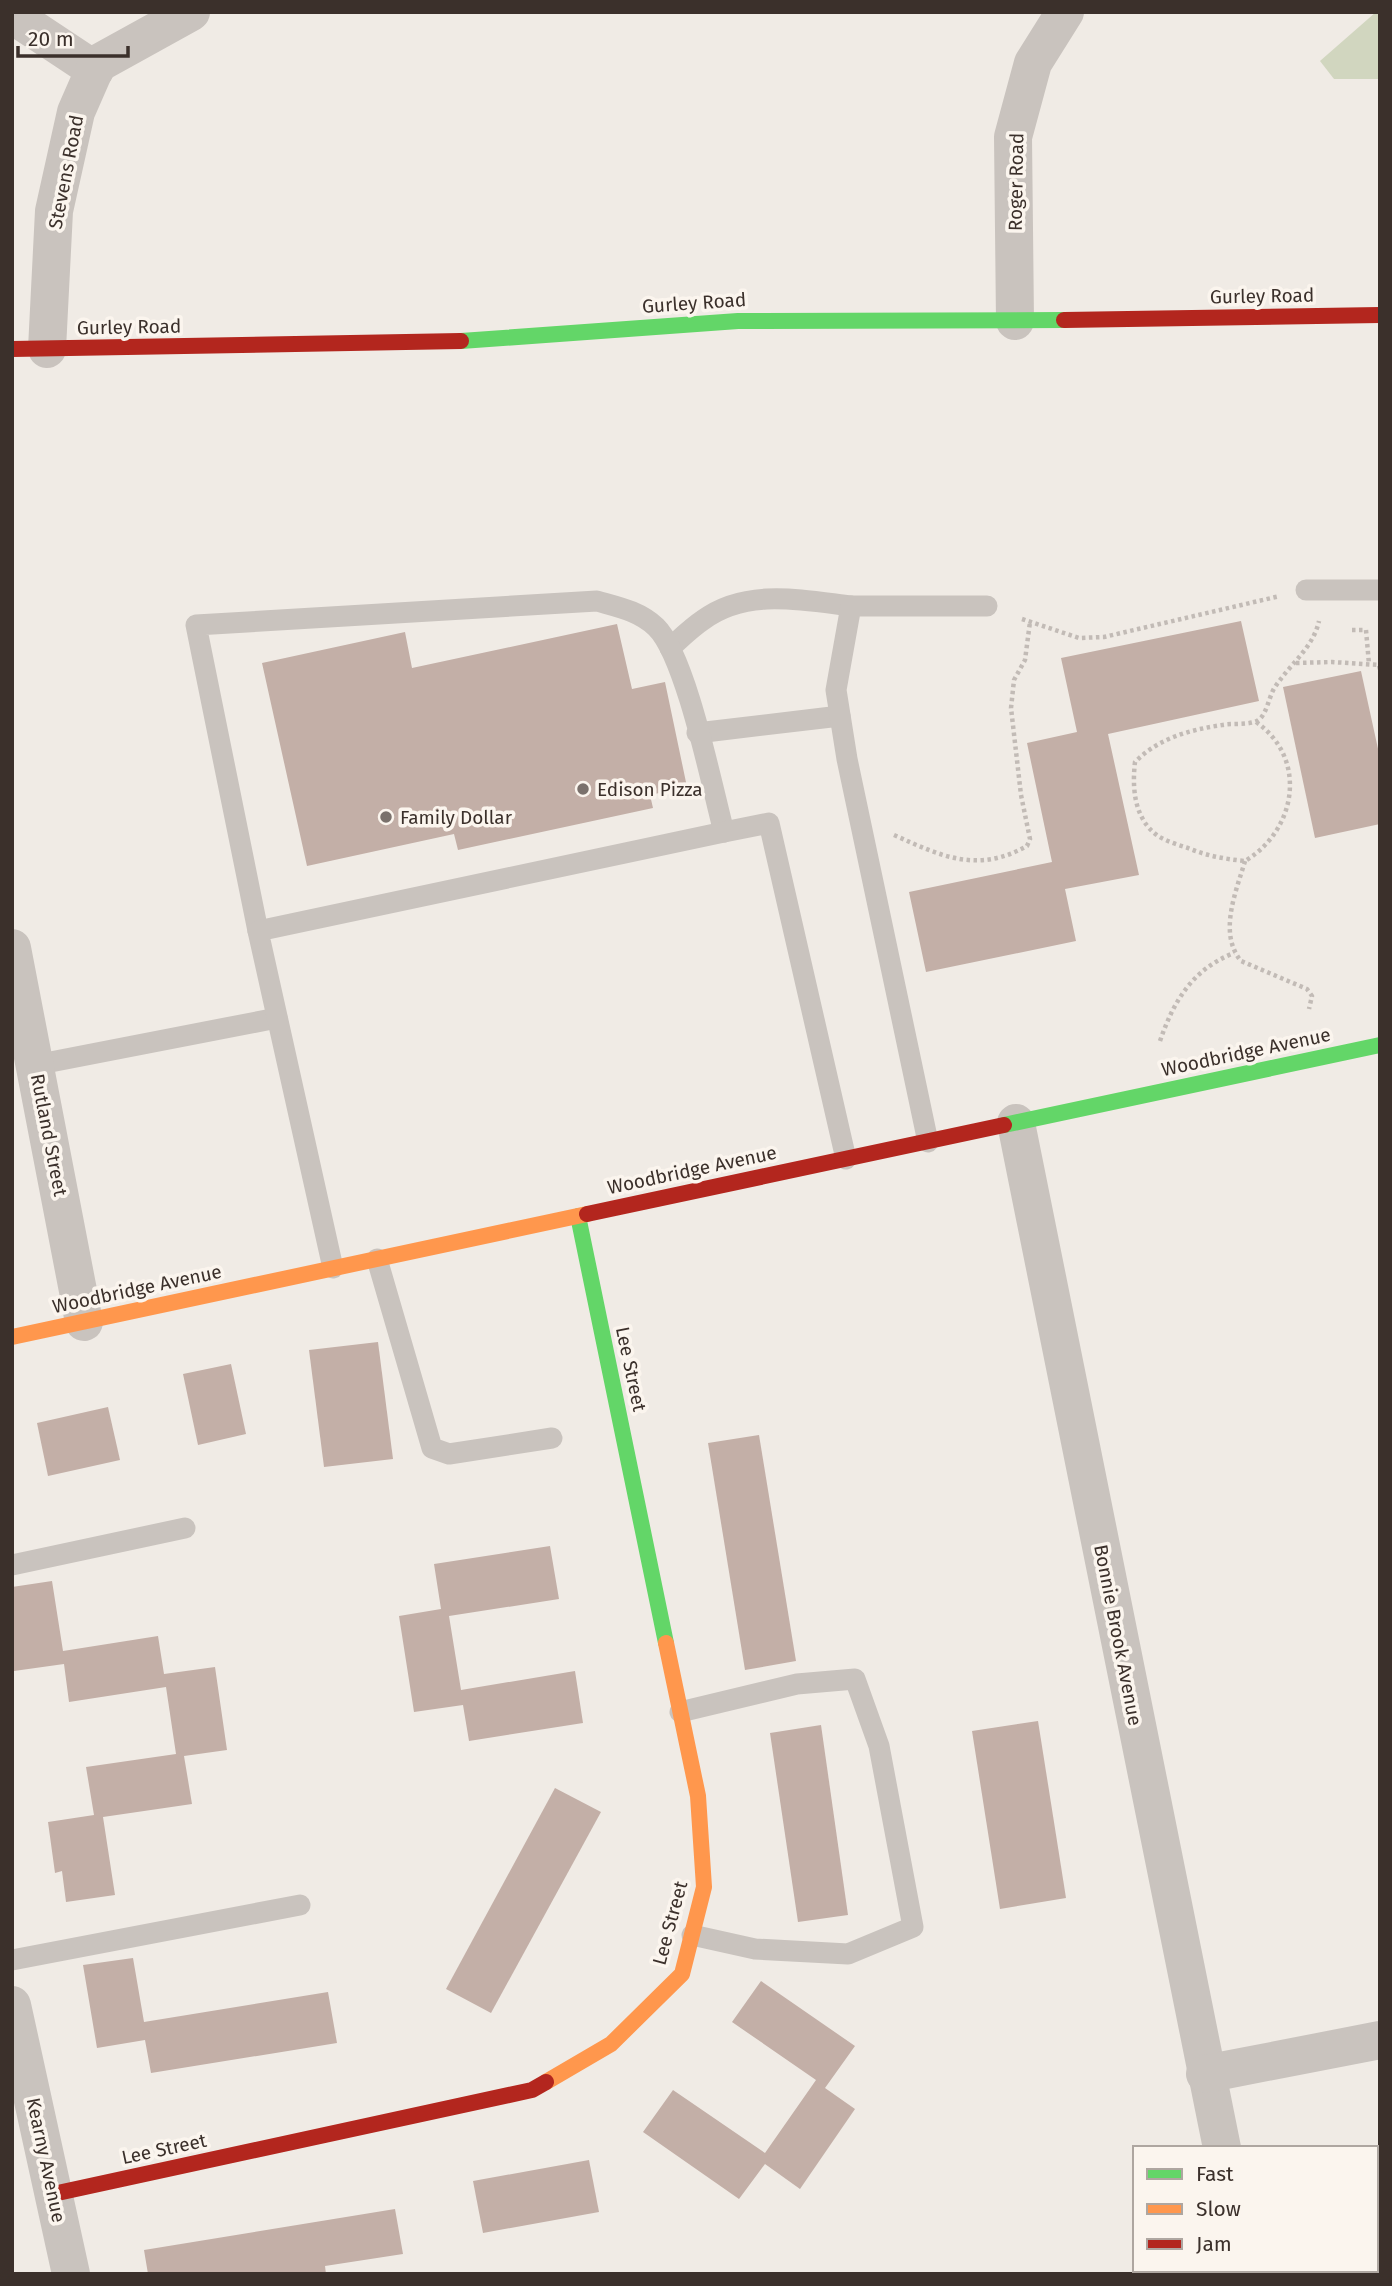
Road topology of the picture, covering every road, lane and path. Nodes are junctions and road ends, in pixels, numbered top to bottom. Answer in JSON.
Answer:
{"nodes":[{"id":1,"x":191,"y":12,"type":"edge"},
{"id":2,"x":1065,"y":12,"type":"edge"},
{"id":3,"x":12,"y":15,"type":"edge"},
{"id":4,"x":95,"y":70,"type":"junction"},
{"id":5,"x":1380,"y":315,"type":"edge"},
{"id":6,"x":1016,"y":321,"type":"junction"},
{"id":7,"x":29,"y":349,"type":"edge"},
{"id":8,"x":1306,"y":590,"type":"joint"},
{"id":9,"x":1380,"y":590,"type":"edge"},
{"id":10,"x":851,"y":606,"type":"junction"},
{"id":11,"x":987,"y":606,"type":"dead end"},
{"id":12,"x":1022,"y":619,"type":"dead end"},
{"id":13,"x":1319,"y":621,"type":"dead end"},
{"id":14,"x":1030,"y":622,"type":"junction"},
{"id":15,"x":1352,"y":630,"type":"dead end"},
{"id":16,"x":670,"y":648,"type":"junction"},
{"id":17,"x":1295,"y":663,"type":"junction"},
{"id":18,"x":1369,"y":664,"type":"junction"},
{"id":19,"x":1379,"y":666,"type":"edge"},
{"id":20,"x":840,"y":716,"type":"junction"},
{"id":21,"x":1256,"y":722,"type":"junction"},
{"id":22,"x":697,"y":733,"type":"junction"},
{"id":23,"x":724,"y":832,"type":"junction"},
{"id":24,"x":891,"y":833,"type":"dead end"},
{"id":25,"x":1245,"y":861,"type":"junction"},
{"id":26,"x":258,"y":931,"type":"junction"},
{"id":27,"x":12,"y":948,"type":"edge"},
{"id":28,"x":1234,"y":953,"type":"junction"},
{"id":29,"x":1309,"y":1009,"type":"dead end"},
{"id":30,"x":277,"y":1018,"type":"junction"},
{"id":31,"x":1160,"y":1041,"type":"dead end"},
{"id":32,"x":1380,"y":1045,"type":"edge"},
{"id":33,"x":35,"y":1065,"type":"junction"},
{"id":34,"x":1016,"y":1123,"type":"junction"},
{"id":35,"x":928,"y":1142,"type":"junction"},
{"id":36,"x":846,"y":1159,"type":"junction"},
{"id":37,"x":578,"y":1216,"type":"junction"},
{"id":38,"x":377,"y":1259,"type":"junction"},
{"id":39,"x":333,"y":1268,"type":"junction"},
{"id":40,"x":84,"y":1322,"type":"junction"},
{"id":41,"x":12,"y":1337,"type":"edge"},
{"id":42,"x":552,"y":1438,"type":"dead end"},
{"id":43,"x":185,"y":1528,"type":"dead end"},
{"id":44,"x":12,"y":1565,"type":"edge"},
{"id":45,"x":680,"y":1712,"type":"junction"},
{"id":46,"x":300,"y":1905,"type":"dead end"},
{"id":47,"x":692,"y":1935,"type":"junction"},
{"id":48,"x":12,"y":1960,"type":"edge"},
{"id":49,"x":12,"y":2005,"type":"edge"},
{"id":50,"x":1380,"y":2040,"type":"edge"},
{"id":51,"x":1205,"y":2074,"type":"junction"},
{"id":52,"x":1222,"y":2146,"type":"edge"},
{"id":53,"x":53,"y":2194,"type":"junction"},
{"id":54,"x":71,"y":2274,"type":"edge"}],
"edges":[{"from":1,"to":4,"type":"street","name":"Stevens Road"},
{"from":2,"to":6,"type":"street","name":"Roger Road"},
{"from":3,"to":4,"type":"street"},
{"from":4,"to":7,"type":"street","name":"Stevens Road"},
{"from":5,"to":6,"type":"street","name":"Gurley Road"},
{"from":6,"to":7,"type":"street","name":"Gurley Road"},
{"from":8,"to":9,"type":"lane"},
{"from":8,"to":14,"type":"path"},
{"from":10,"to":11,"type":"lane"},
{"from":10,"to":16,"type":"lane"},
{"from":10,"to":20,"type":"lane"},
{"from":12,"to":14,"type":"path"},
{"from":13,"to":17,"type":"path"},
{"from":14,"to":24,"type":"path"},
{"from":15,"to":18,"type":"path"},
{"from":16,"to":22,"type":"lane"},
{"from":16,"to":26,"type":"lane"},
{"from":17,"to":18,"type":"path"},
{"from":17,"to":21,"type":"path"},
{"from":18,"to":19,"type":"path"},
{"from":20,"to":22,"type":"lane"},
{"from":20,"to":35,"type":"lane"},
{"from":21,"to":25,"type":"path"},
{"from":21,"to":25,"type":"path"},
{"from":22,"to":23,"type":"lane"},
{"from":23,"to":26,"type":"lane"},
{"from":23,"to":36,"type":"lane"},
{"from":25,"to":28,"type":"path"},
{"from":26,"to":30,"type":"lane"},
{"from":27,"to":33,"type":"street","name":"Rutland Street"},
{"from":28,"to":29,"type":"path"},
{"from":28,"to":31,"type":"path"},
{"from":30,"to":33,"type":"lane"},
{"from":30,"to":39,"type":"lane"},
{"from":32,"to":34,"type":"street","name":"Woodbridge Avenue"},
{"from":33,"to":40,"type":"street","name":"Rutland Street"},
{"from":34,"to":35,"type":"street","name":"Woodbridge Avenue"},
{"from":34,"to":51,"type":"street","name":"Bonnie Brook Avenue"},
{"from":35,"to":36,"type":"street","name":"Woodbridge Avenue"},
{"from":36,"to":37,"type":"street","name":"Woodbridge Avenue"},
{"from":37,"to":38,"type":"street","name":"Woodbridge Avenue"},
{"from":37,"to":45,"type":"street","name":"Lee Street"},
{"from":38,"to":39,"type":"street","name":"Woodbridge Avenue"},
{"from":38,"to":42,"type":"lane"},
{"from":39,"to":40,"type":"street","name":"Woodbridge Avenue"},
{"from":40,"to":41,"type":"street","name":"Woodbridge Avenue"},
{"from":43,"to":44,"type":"lane"},
{"from":45,"to":47,"type":"street","name":"Lee Street"},
{"from":45,"to":47,"type":"lane"},
{"from":46,"to":48,"type":"lane"},
{"from":47,"to":53,"type":"street","name":"Lee Street"},
{"from":49,"to":53,"type":"street","name":"Kearny Avenue"},
{"from":50,"to":51,"type":"street"},
{"from":51,"to":52,"type":"street","name":"Bonnie Brook Avenue"},
{"from":53,"to":54,"type":"street","name":"Kearny Avenue"}]}
